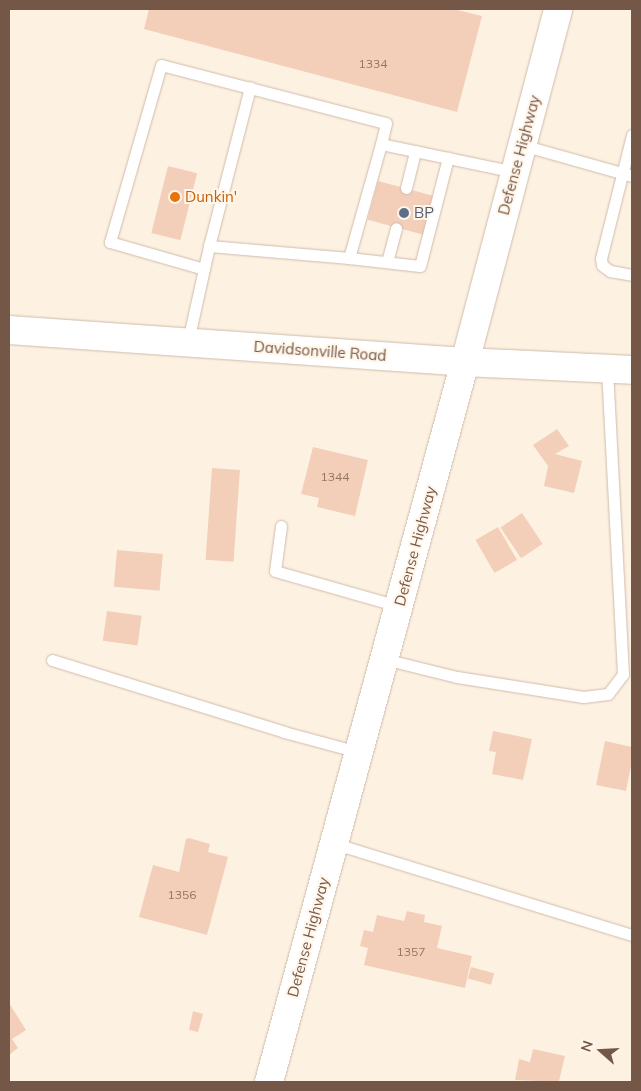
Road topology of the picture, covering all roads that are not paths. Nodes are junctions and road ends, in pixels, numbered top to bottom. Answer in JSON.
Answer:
{"nodes":[{"id":1,"x":558,"y":9,"type":"edge"},
{"id":2,"x":250,"y":87,"type":"junction"},
{"id":3,"x":632,"y":136,"type":"edge"},
{"id":4,"x":381,"y":144,"type":"junction"},
{"id":5,"x":522,"y":145,"type":"junction"},
{"id":6,"x":415,"y":151,"type":"junction"},
{"id":7,"x":448,"y":158,"type":"junction"},
{"id":8,"x":515,"y":172,"type":"junction"},
{"id":9,"x":627,"y":175,"type":"edge"},
{"id":10,"x":406,"y":188,"type":"dead end"},
{"id":11,"x":396,"y":228,"type":"dead end"},
{"id":12,"x":209,"y":246,"type":"junction"},
{"id":13,"x":349,"y":258,"type":"junction"},
{"id":14,"x":388,"y":262,"type":"junction"},
{"id":15,"x":204,"y":269,"type":"junction"},
{"id":16,"x":632,"y":275,"type":"edge"},
{"id":17,"x":9,"y":330,"type":"edge"},
{"id":18,"x":188,"y":341,"type":"junction"},
{"id":19,"x":465,"y":362,"type":"junction"},
{"id":20,"x":620,"y":370,"type":"edge"},
{"id":21,"x":281,"y":526,"type":"dead end"},
{"id":22,"x":398,"y":606,"type":"junction"},
{"id":23,"x":384,"y":659,"type":"junction"},
{"id":24,"x":52,"y":660,"type":"dead end"},
{"id":25,"x":358,"y":752,"type":"junction"},
{"id":26,"x":333,"y":843,"type":"junction"},
{"id":27,"x":632,"y":936,"type":"edge"},
{"id":28,"x":269,"y":1082,"type":"edge"}],
"edges":[{"from":1,"to":5,"type":"main road","name":"Defense Highway"},
{"from":2,"to":4,"type":"lane"},
{"from":2,"to":12,"type":"lane"},
{"from":2,"to":15,"type":"lane"},
{"from":3,"to":9,"type":"lane"},
{"from":4,"to":6,"type":"lane"},
{"from":4,"to":13,"type":"lane"},
{"from":5,"to":8,"type":"main road","name":"Defense Highway"},
{"from":5,"to":9,"type":"lane"},
{"from":6,"to":7,"type":"lane"},
{"from":6,"to":10,"type":"lane"},
{"from":7,"to":8,"type":"lane"},
{"from":7,"to":14,"type":"lane"},
{"from":8,"to":19,"type":"main road","name":"Defense Highway"},
{"from":9,"to":16,"type":"lane"},
{"from":11,"to":14,"type":"lane"},
{"from":12,"to":13,"type":"lane"},
{"from":12,"to":15,"type":"lane"},
{"from":13,"to":14,"type":"lane"},
{"from":15,"to":18,"type":"lane"},
{"from":17,"to":18,"type":"main road","name":"Davidsonville Road"},
{"from":18,"to":19,"type":"main road","name":"Davidsonville Road"},
{"from":19,"to":20,"type":"main road","name":"Davidsonville Road"},
{"from":19,"to":22,"type":"main road","name":"Defense Highway"},
{"from":20,"to":23,"type":"lane"},
{"from":21,"to":22,"type":"lane"},
{"from":22,"to":23,"type":"main road","name":"Defense Highway"},
{"from":23,"to":25,"type":"main road","name":"Defense Highway"},
{"from":24,"to":25,"type":"lane"},
{"from":25,"to":26,"type":"main road","name":"Defense Highway"},
{"from":26,"to":27,"type":"lane"},
{"from":26,"to":28,"type":"main road","name":"Defense Highway"}]}
